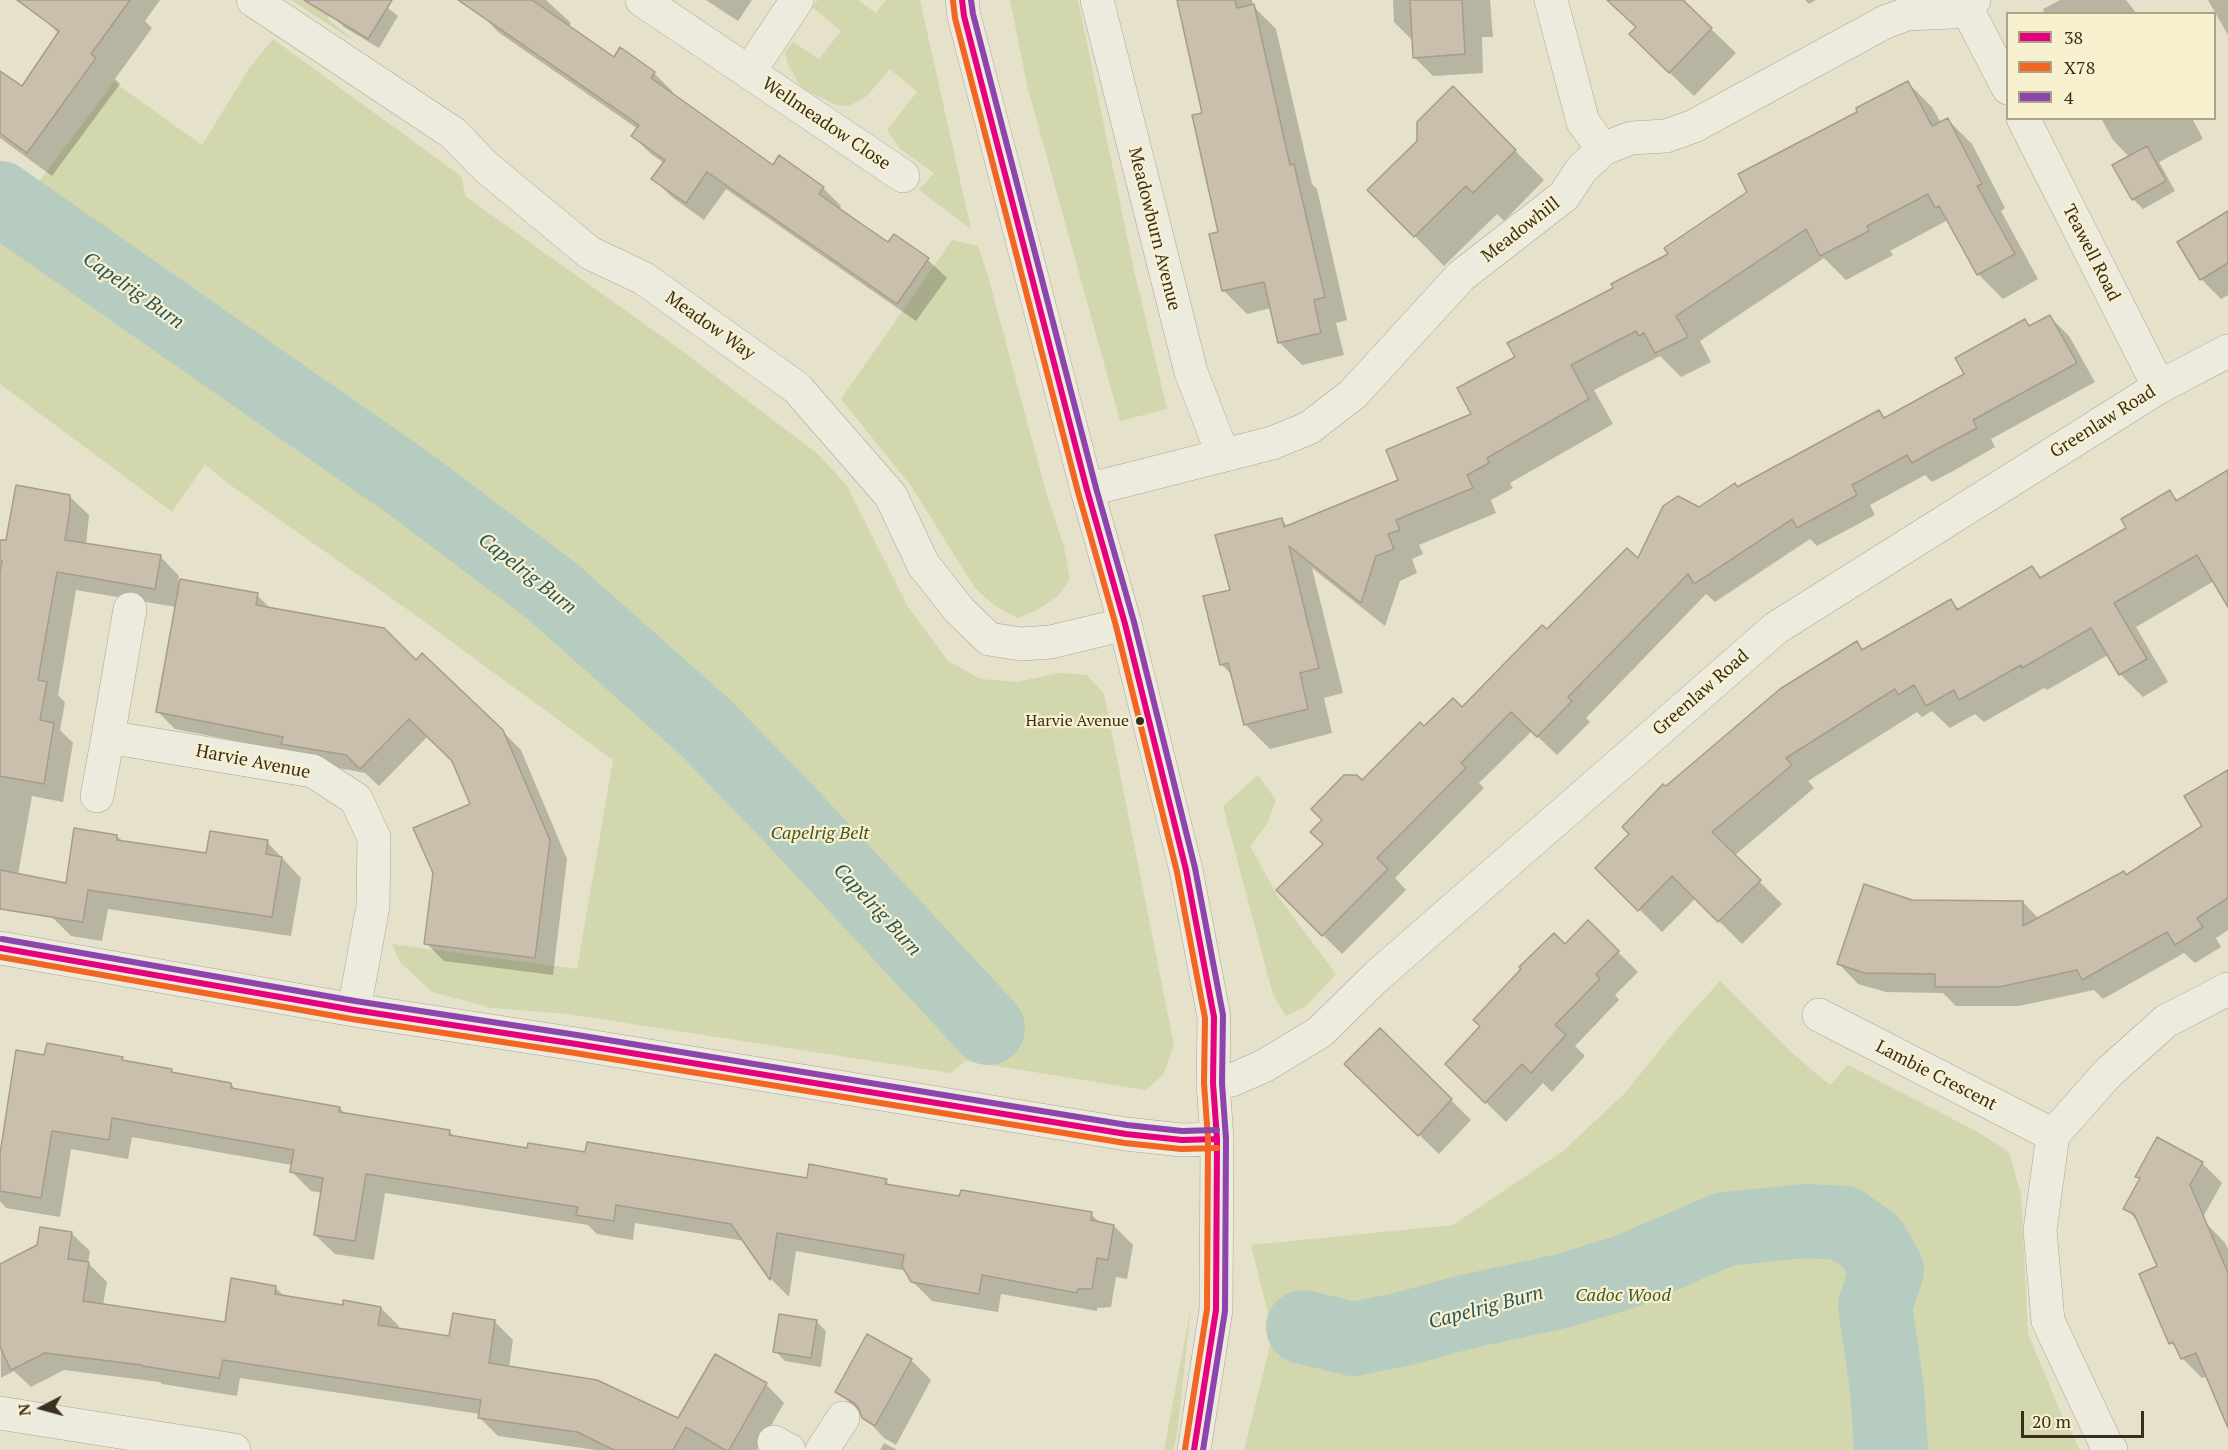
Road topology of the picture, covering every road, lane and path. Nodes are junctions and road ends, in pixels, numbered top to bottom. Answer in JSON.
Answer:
{"nodes":[{"id":1,"x":253,"y":0,"type":"edge"},
{"id":2,"x":642,"y":0,"type":"edge"},
{"id":3,"x":797,"y":0,"type":"edge"},
{"id":4,"x":962,"y":0,"type":"edge"},
{"id":5,"x":1097,"y":0,"type":"edge"},
{"id":6,"x":1551,"y":0,"type":"edge"},
{"id":7,"x":1970,"y":2,"type":"edge"},
{"id":8,"x":749,"y":72,"type":"junction"},
{"id":9,"x":2006,"y":86,"type":"edge"},
{"id":10,"x":2024,"y":120,"type":"edge"},
{"id":11,"x":1603,"y":149,"type":"junction"},
{"id":12,"x":903,"y":176,"type":"dead end"},
{"id":13,"x":2228,"y":351,"type":"edge"},
{"id":14,"x":2159,"y":387,"type":"junction"},
{"id":15,"x":1223,"y":455,"type":"junction"},
{"id":16,"x":1087,"y":490,"type":"junction"},
{"id":17,"x":130,"y":609,"type":"dead end"},
{"id":18,"x":1125,"y":624,"type":"junction"},
{"id":19,"x":108,"y":737,"type":"junction"},
{"id":20,"x":97,"y":796,"type":"dead end"},
{"id":21,"x":0,"y":948,"type":"edge"},
{"id":22,"x":2228,"y":989,"type":"edge"},
{"id":23,"x":354,"y":1010,"type":"junction"},
{"id":24,"x":1819,"y":1015,"type":"dead end"},
{"id":25,"x":1213,"y":1083,"type":"junction"},
{"id":26,"x":2054,"y":1134,"type":"junction"},
{"id":27,"x":1217,"y":1139,"type":"junction"},
{"id":28,"x":0,"y":1413,"type":"edge"},
{"id":29,"x":843,"y":1418,"type":"dead end"},
{"id":30,"x":234,"y":1450,"type":"edge"},
{"id":31,"x":822,"y":1450,"type":"edge"},
{"id":32,"x":1194,"y":1450,"type":"edge"},
{"id":33,"x":2111,"y":1450,"type":"edge"}],
"edges":[{"from":1,"to":18,"type":"street","name":"Meadow Way"},
{"from":2,"to":8,"type":"street","name":"Wellmeadow Close"},
{"from":3,"to":8,"type":"street","name":"Wellmeadow Close"},
{"from":4,"to":16,"type":"street"},
{"from":5,"to":15,"type":"street","name":"Meadowburn Avenue"},
{"from":6,"to":11,"type":"street"},
{"from":7,"to":9,"type":"street"},
{"from":7,"to":11,"type":"street","name":"Meadowhill"},
{"from":8,"to":12,"type":"street","name":"Wellmeadow Close"},
{"from":10,"to":14,"type":"street","name":"Teawell Road"},
{"from":11,"to":15,"type":"street","name":"Meadowhill"},
{"from":13,"to":14,"type":"street","name":"Greenlaw Road"},
{"from":14,"to":25,"type":"street","name":"Greenlaw Road"},
{"from":15,"to":16,"type":"street","name":"Meadowhill"},
{"from":16,"to":18,"type":"street"},
{"from":17,"to":19,"type":"street"},
{"from":18,"to":25,"type":"street"},
{"from":19,"to":20,"type":"street"},
{"from":19,"to":23,"type":"street","name":"Harvie Avenue"},
{"from":21,"to":23,"type":"street"},
{"from":22,"to":26,"type":"street"},
{"from":23,"to":27,"type":"street"},
{"from":24,"to":26,"type":"street","name":"Lambie Crescent"},
{"from":25,"to":27,"type":"street"},
{"from":26,"to":33,"type":"street"},
{"from":27,"to":32,"type":"street"},
{"from":28,"to":30,"type":"street"},
{"from":29,"to":31,"type":"street"}]}
